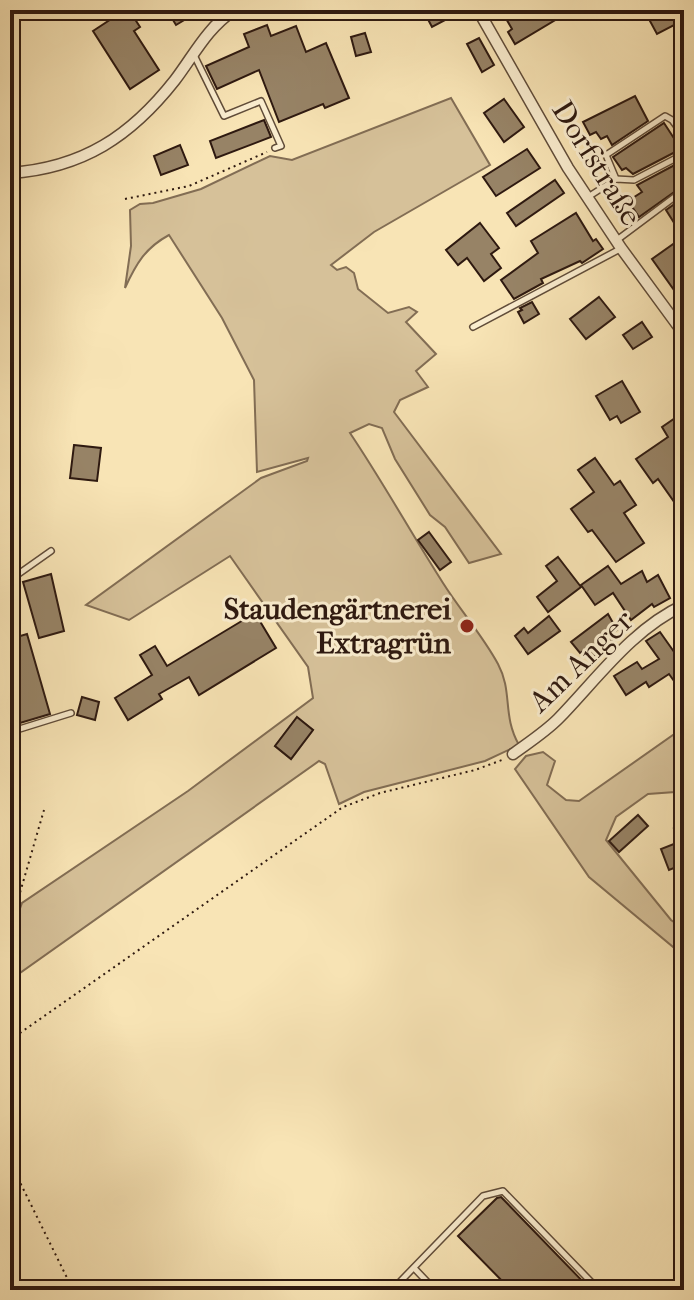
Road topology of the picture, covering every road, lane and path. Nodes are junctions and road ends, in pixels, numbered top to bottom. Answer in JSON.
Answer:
{"nodes":[{"id":1,"x":234,"y":10,"type":"edge"},
{"id":2,"x":478,"y":10,"type":"edge"},
{"id":3,"x":194,"y":54,"type":"junction"},
{"id":4,"x":684,"y":136,"type":"edge"},
{"id":5,"x":275,"y":148,"type":"joint"},
{"id":6,"x":684,"y":154,"type":"edge"},
{"id":7,"x":10,"y":173,"type":"edge"},
{"id":8,"x":616,"y":179,"type":"junction"},
{"id":9,"x":684,"y":190,"type":"edge"},
{"id":10,"x":587,"y":197,"type":"junction"},
{"id":11,"x":125,"y":199,"type":"dead end"},
{"id":12,"x":619,"y":245,"type":"junction"},
{"id":13,"x":473,"y":327,"type":"dead end"},
{"id":14,"x":684,"y":334,"type":"edge"},
{"id":15,"x":51,"y":551,"type":"dead end"},
{"id":16,"x":10,"y":585,"type":"edge"},
{"id":17,"x":684,"y":605,"type":"edge"},
{"id":18,"x":71,"y":713,"type":"dead end"},
{"id":19,"x":10,"y":732,"type":"edge"},
{"id":20,"x":513,"y":754,"type":"joint"},
{"id":21,"x":44,"y":810,"type":"dead end"},
{"id":22,"x":684,"y":819,"type":"edge"},
{"id":23,"x":677,"y":828,"type":"dead end"},
{"id":24,"x":10,"y":927,"type":"edge"},
{"id":25,"x":10,"y":1040,"type":"edge"},
{"id":26,"x":10,"y":1162,"type":"edge"},
{"id":27,"x":414,"y":1268,"type":"junction"},
{"id":28,"x":73,"y":1290,"type":"edge"},
{"id":29,"x":392,"y":1290,"type":"edge"},
{"id":30,"x":435,"y":1290,"type":"edge"},
{"id":31,"x":599,"y":1290,"type":"edge"}],
"edges":[{"from":1,"to":3,"type":"street"},
{"from":2,"to":10,"type":"street","name":"Dorfstraße"},
{"from":3,"to":5,"type":"lane"},
{"from":3,"to":7,"type":"street"},
{"from":4,"to":8,"type":"lane"},
{"from":5,"to":11,"type":"path"},
{"from":6,"to":8,"type":"lane"},
{"from":8,"to":10,"type":"lane"},
{"from":9,"to":12,"type":"lane"},
{"from":10,"to":12,"type":"street","name":"Dorfstraße"},
{"from":12,"to":13,"type":"lane"},
{"from":12,"to":14,"type":"street","name":"Dorfstraße"},
{"from":15,"to":16,"type":"lane"},
{"from":17,"to":20,"type":"street","name":"Am Anger"},
{"from":18,"to":19,"type":"lane"},
{"from":20,"to":25,"type":"path"},
{"from":21,"to":24,"type":"path"},
{"from":22,"to":23,"type":"lane"},
{"from":26,"to":28,"type":"path"},
{"from":27,"to":29,"type":"lane"},
{"from":27,"to":30,"type":"lane"},
{"from":27,"to":31,"type":"lane"}]}
